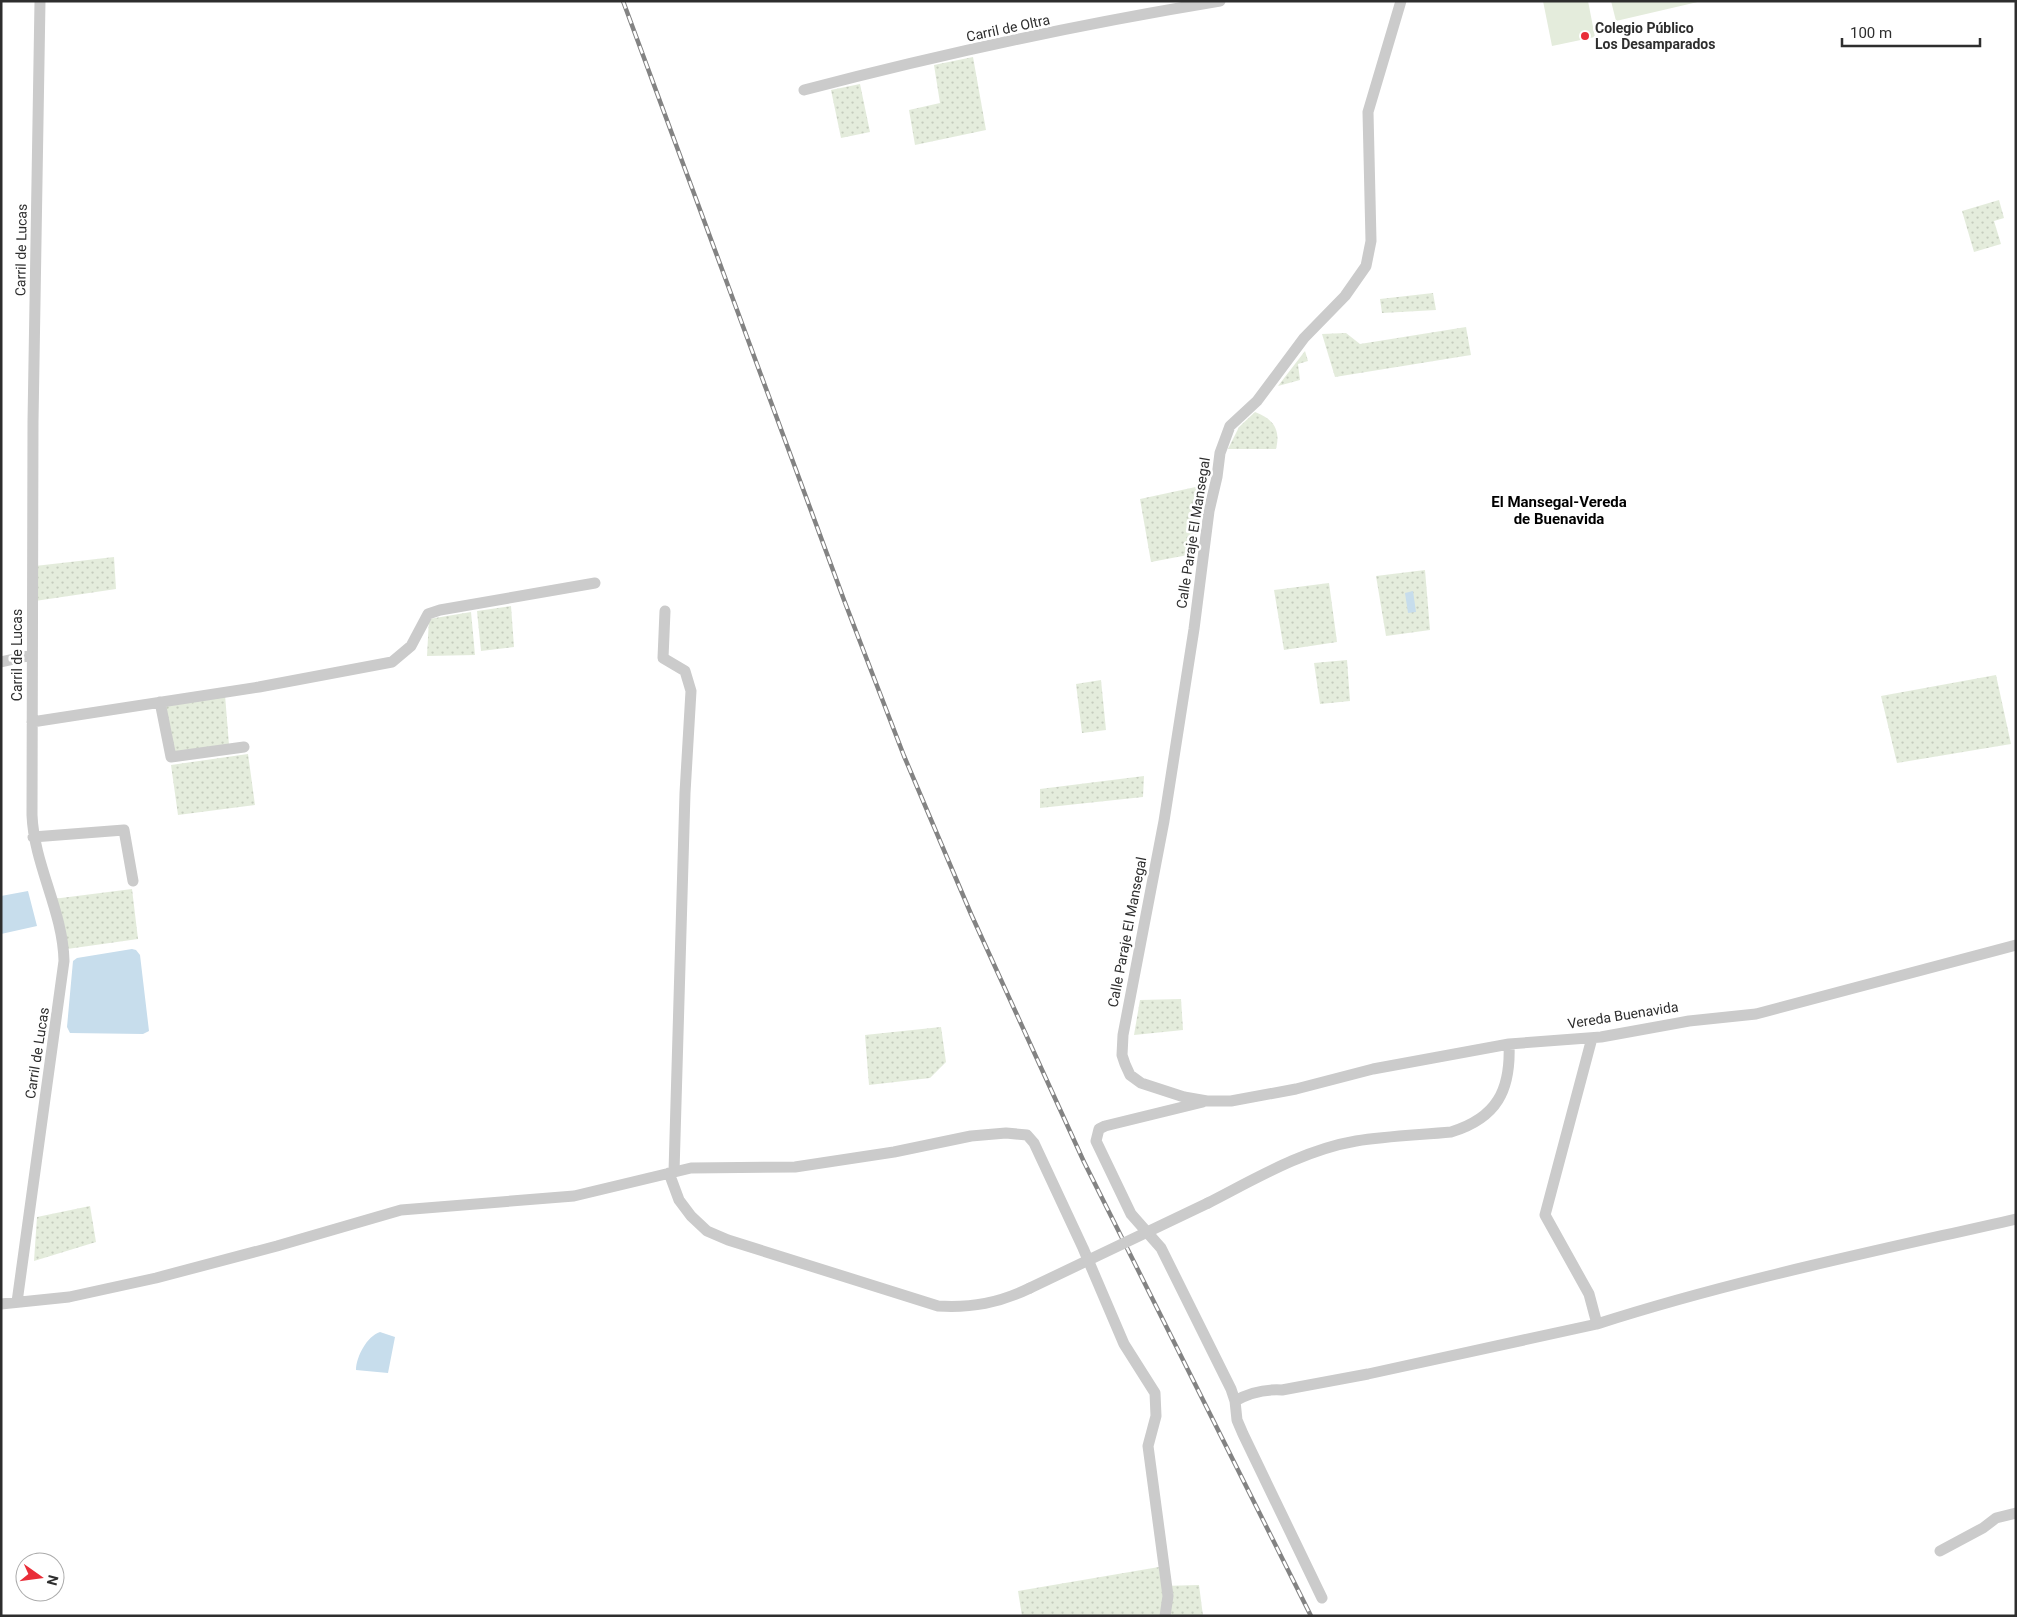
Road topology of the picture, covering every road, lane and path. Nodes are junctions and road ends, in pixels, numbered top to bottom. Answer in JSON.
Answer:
{"nodes":[{"id":1,"x":40,"y":1,"type":"edge"},
{"id":2,"x":1220,"y":1,"type":"edge"},
{"id":3,"x":1401,"y":1,"type":"edge"},
{"id":4,"x":804,"y":90,"type":"dead end"},
{"id":5,"x":595,"y":583,"type":"dead end"},
{"id":6,"x":665,"y":611,"type":"dead end"},
{"id":7,"x":32,"y":655,"type":"junction"},
{"id":8,"x":1,"y":662,"type":"edge"},
{"id":9,"x":160,"y":702,"type":"junction"},
{"id":10,"x":32,"y":722,"type":"junction"},
{"id":11,"x":244,"y":747,"type":"dead end"},
{"id":12,"x":33,"y":837,"type":"junction"},
{"id":13,"x":133,"y":881,"type":"dead end"},
{"id":14,"x":2016,"y":945,"type":"edge"},
{"id":15,"x":1592,"y":1038,"type":"junction"},
{"id":16,"x":1509,"y":1044,"type":"junction"},
{"id":17,"x":1207,"y":1101,"type":"junction"},
{"id":18,"x":671,"y":1173,"type":"junction"},
{"id":19,"x":2016,"y":1219,"type":"edge"},
{"id":20,"x":17,"y":1302,"type":"junction"},
{"id":21,"x":1,"y":1304,"type":"edge"},
{"id":22,"x":1597,"y":1324,"type":"junction"},
{"id":23,"x":1235,"y":1401,"type":"junction"},
{"id":24,"x":2016,"y":1513,"type":"edge"},
{"id":25,"x":1940,"y":1551,"type":"dead end"},
{"id":26,"x":1322,"y":1598,"type":"dead end"},
{"id":27,"x":1165,"y":1616,"type":"edge"}],
"edges":[{"from":1,"to":7,"type":"street","name":"Carril de Lucas"},
{"from":2,"to":4,"type":"street","name":"Carril de Oltra"},
{"from":3,"to":17,"type":"street","name":"Calle Paraje El Mansegal"},
{"from":5,"to":9,"type":"street"},
{"from":6,"to":18,"type":"street"},
{"from":7,"to":8,"type":"street"},
{"from":7,"to":10,"type":"street","name":"Carril de Lucas"},
{"from":9,"to":10,"type":"street"},
{"from":9,"to":11,"type":"street"},
{"from":10,"to":12,"type":"street","name":"Carril de Lucas"},
{"from":12,"to":13,"type":"street"},
{"from":12,"to":20,"type":"street","name":"Carril de Lucas"},
{"from":14,"to":15,"type":"street","name":"Vereda Buenavida"},
{"from":15,"to":16,"type":"street","name":"Vereda Buenavida"},
{"from":15,"to":22,"type":"street"},
{"from":16,"to":17,"type":"street","name":"Vereda Buenavida"},
{"from":16,"to":18,"type":"street","bridge":true},
{"from":17,"to":23,"type":"street"},
{"from":18,"to":20,"type":"street"},
{"from":18,"to":27,"type":"street"},
{"from":19,"to":22,"type":"street"},
{"from":20,"to":21,"type":"street"},
{"from":22,"to":23,"type":"street"},
{"from":23,"to":26,"type":"street"},
{"from":24,"to":25,"type":"street"}]}
